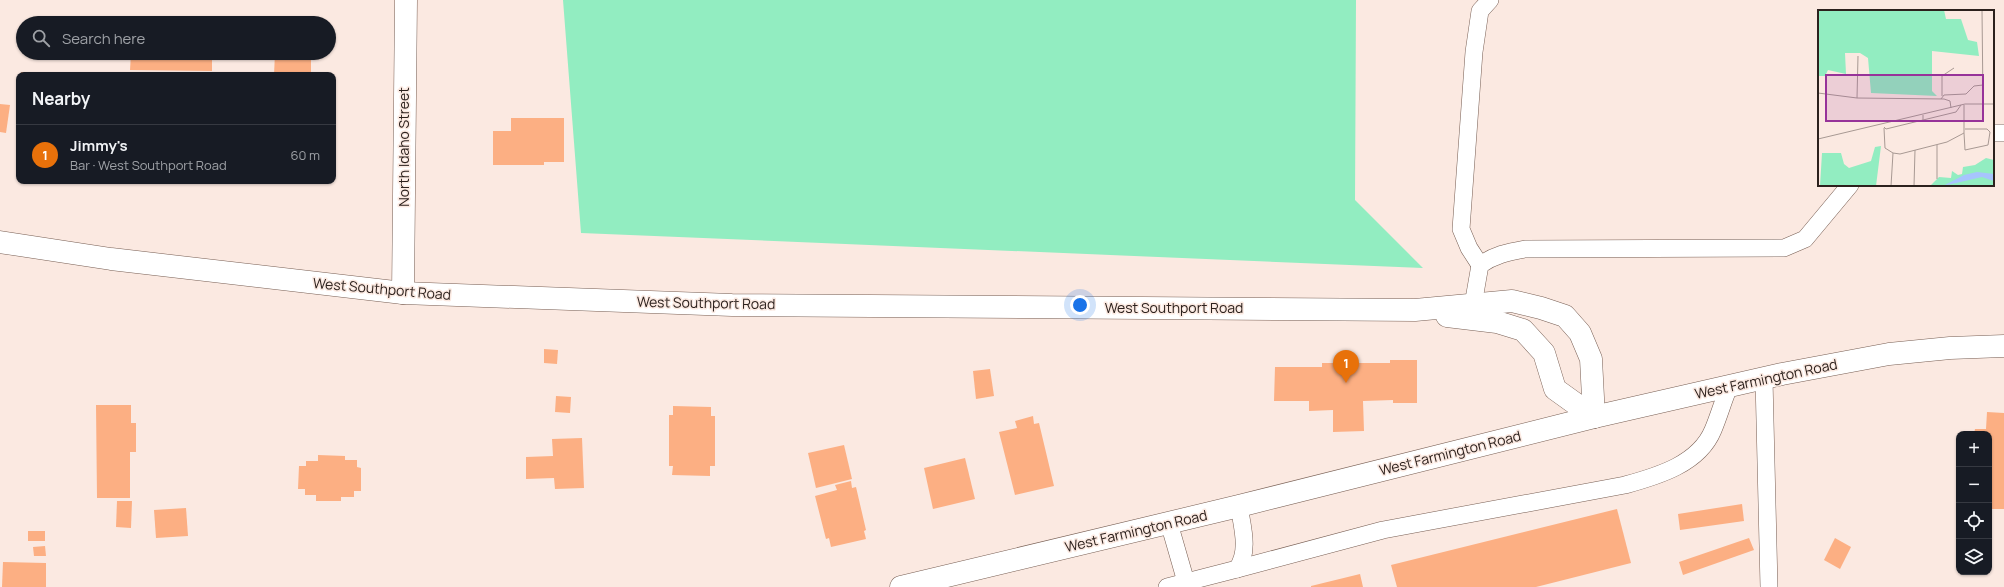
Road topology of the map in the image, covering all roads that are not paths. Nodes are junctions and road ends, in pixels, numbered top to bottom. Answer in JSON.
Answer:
{"nodes":[{"id":1,"x":406,"y":0,"type":"edge"},
{"id":2,"x":1490,"y":0,"type":"edge"},
{"id":3,"x":2004,"y":132,"type":"edge"},
{"id":4,"x":1994,"y":133,"type":"edge"},
{"id":5,"x":1849,"y":186,"type":"edge"},
{"id":6,"x":0,"y":242,"type":"edge"},
{"id":7,"x":1480,"y":264,"type":"junction"},
{"id":8,"x":403,"y":293,"type":"junction"},
{"id":9,"x":1473,"y":305,"type":"junction"},
{"id":10,"x":1415,"y":310,"type":"junction"},
{"id":11,"x":2004,"y":346,"type":"edge"},
{"id":12,"x":1764,"y":379,"type":"junction"},
{"id":13,"x":1728,"y":387,"type":"junction"},
{"id":14,"x":1594,"y":418,"type":"junction"},
{"id":15,"x":1239,"y":506,"type":"junction"},
{"id":16,"x":1169,"y":523,"type":"junction"},
{"id":17,"x":1237,"y":569,"type":"junction"},
{"id":18,"x":1186,"y":582,"type":"junction"},
{"id":19,"x":901,"y":587,"type":"edge"},
{"id":20,"x":1167,"y":587,"type":"edge"},
{"id":21,"x":1769,"y":587,"type":"edge"}],
"edges":[{"from":1,"to":8,"type":"main road","name":"North Idaho Street"},
{"from":2,"to":7,"type":"lane"},
{"from":3,"to":4,"type":"lane"},
{"from":5,"to":7,"type":"lane"},
{"from":6,"to":8,"type":"main road","name":"West Southport Road"},
{"from":7,"to":9,"type":"lane"},
{"from":8,"to":10,"type":"main road","name":"West Southport Road"},
{"from":9,"to":10,"type":"main road","name":"West Southport Road"},
{"from":9,"to":14,"type":"main road","name":"West Southport Road"},
{"from":10,"to":14,"type":"main road","name":"West Southport Road"},
{"from":11,"to":12,"type":"main road","name":"West Farmington Road"},
{"from":12,"to":13,"type":"main road","name":"West Farmington Road"},
{"from":12,"to":21,"type":"lane"},
{"from":13,"to":14,"type":"main road","name":"West Farmington Road"},
{"from":13,"to":17,"type":"lane"},
{"from":14,"to":15,"type":"main road","name":"West Farmington Road"},
{"from":15,"to":16,"type":"main road","name":"West Farmington Road"},
{"from":15,"to":17,"type":"lane"},
{"from":16,"to":18,"type":"lane"},
{"from":16,"to":19,"type":"main road","name":"West Farmington Road"},
{"from":17,"to":18,"type":"lane"},
{"from":18,"to":20,"type":"lane"}]}
